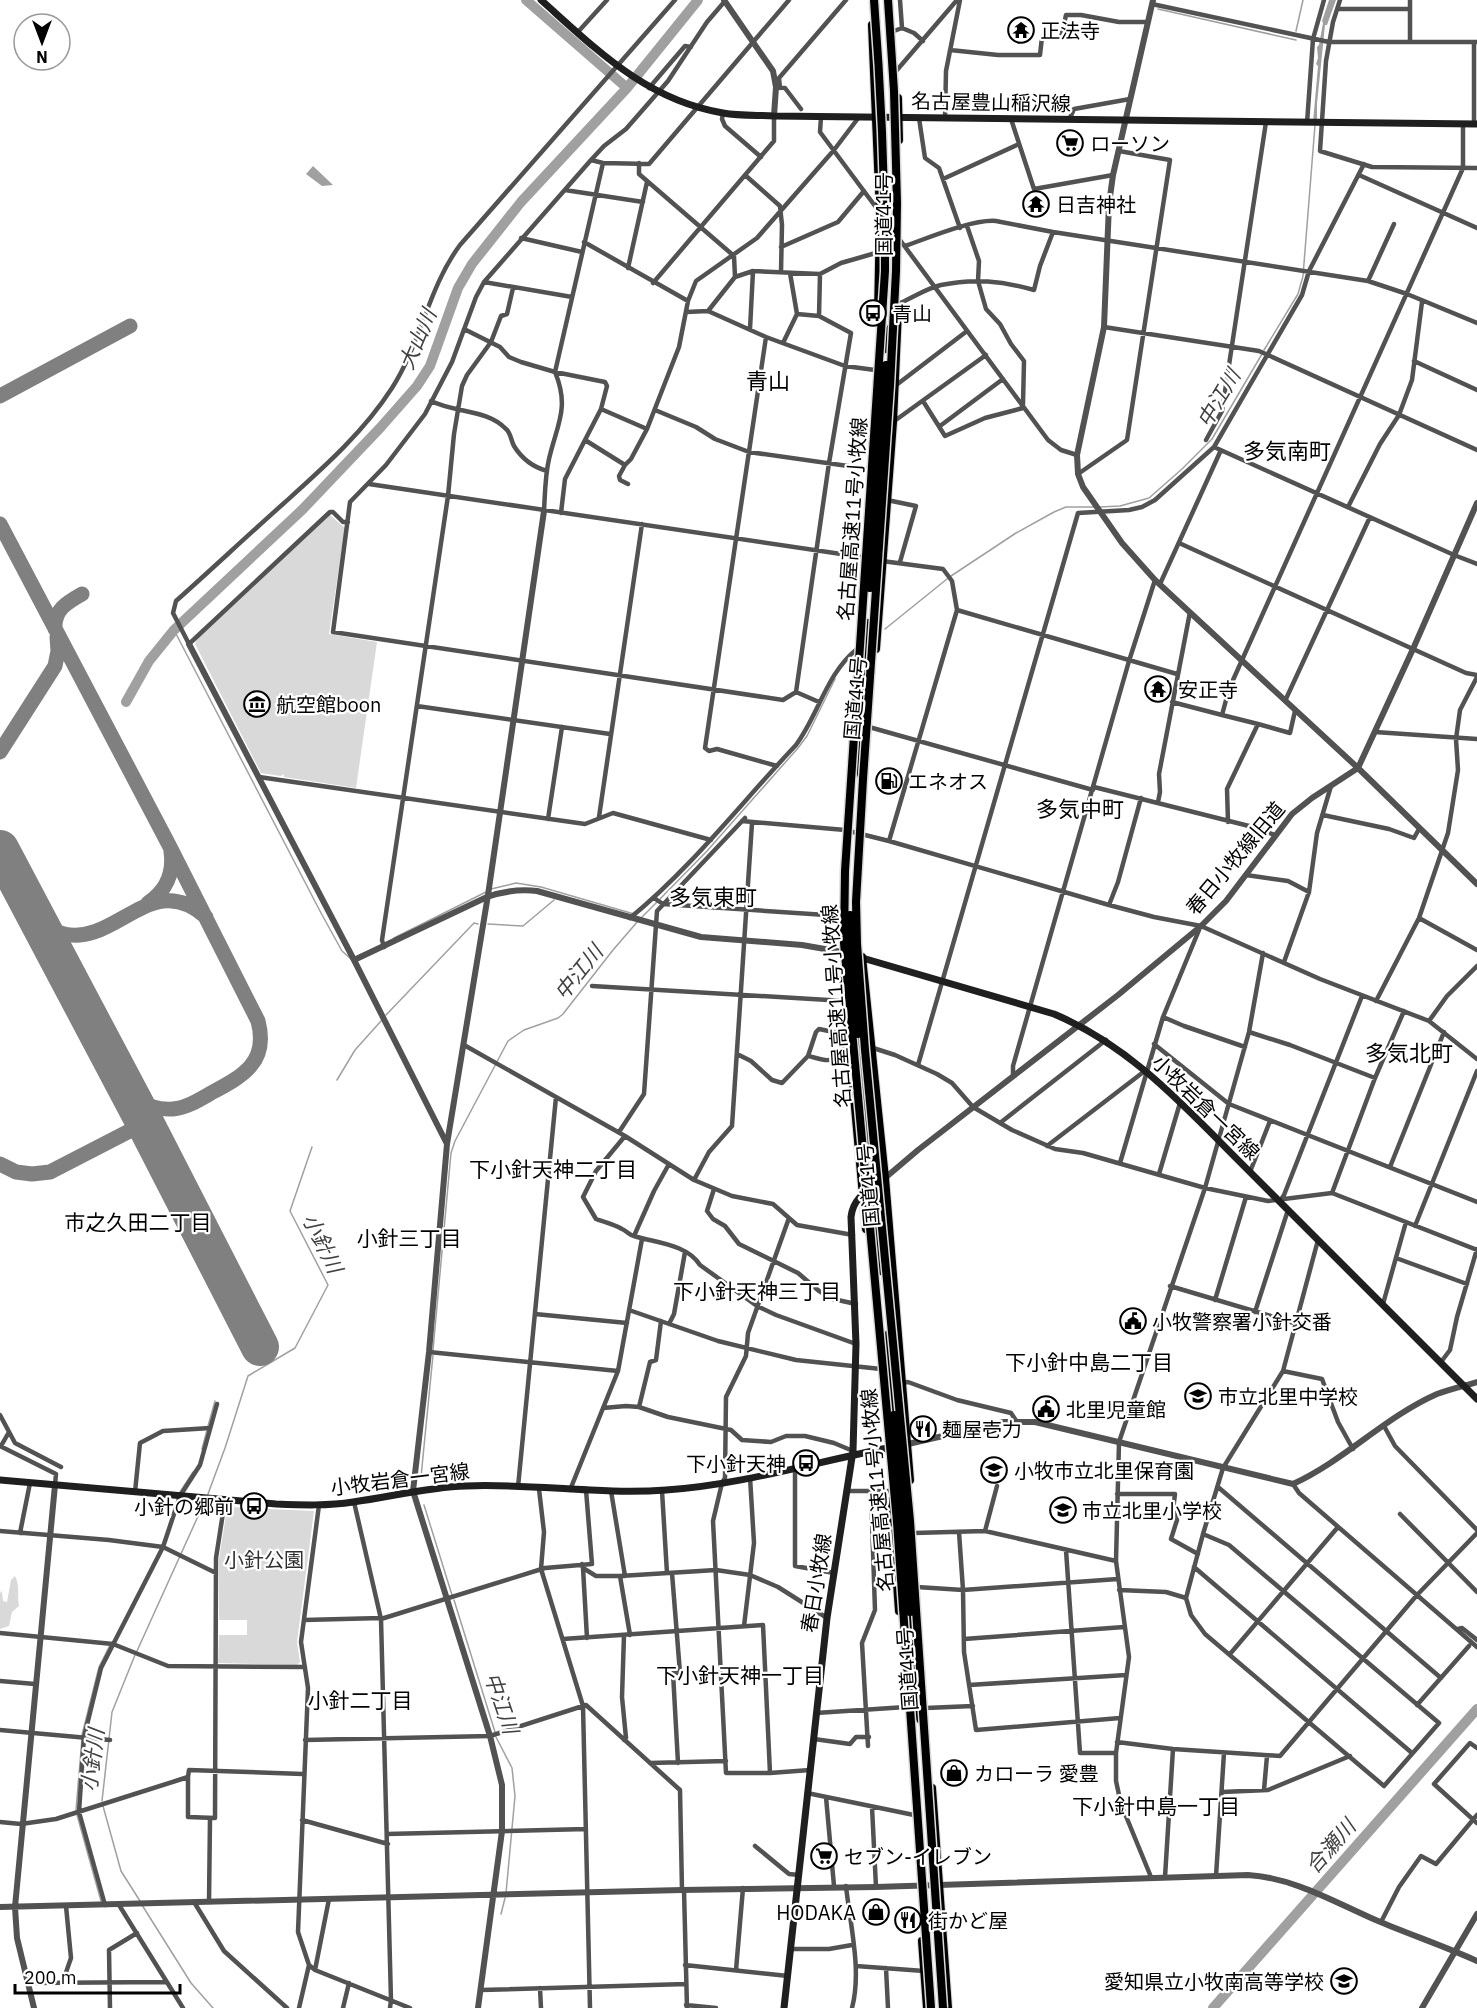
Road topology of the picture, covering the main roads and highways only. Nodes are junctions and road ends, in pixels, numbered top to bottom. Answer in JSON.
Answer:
{"nodes":[{"id":1,"x":541,"y":0,"type":"edge"},
{"id":2,"x":872,"y":0,"type":"edge"},
{"id":3,"x":890,"y":0,"type":"edge"},
{"id":4,"x":877,"y":117,"type":"junction"},
{"id":5,"x":899,"y":117,"type":"junction"},
{"id":6,"x":1475,"y":124,"type":"edge"},
{"id":7,"x":899,"y":279,"type":"junction"},
{"id":8,"x":855,"y":672,"type":"junction"},
{"id":9,"x":863,"y":778,"type":"junction"},
{"id":10,"x":842,"y":952,"type":"junction"},
{"id":11,"x":862,"y":958,"type":"junction"},
{"id":12,"x":864,"y":1158,"type":"junction"},
{"id":13,"x":885,"y":1178,"type":"junction"},
{"id":14,"x":878,"y":1186,"type":"junction"},
{"id":15,"x":862,"y":1194,"type":"junction"},
{"id":16,"x":1477,"y":1399,"type":"edge"},
{"id":17,"x":908,"y":1444,"type":"junction"},
{"id":18,"x":887,"y":1448,"type":"junction"},
{"id":19,"x":853,"y":1453,"type":"junction"},
{"id":20,"x":0,"y":1480,"type":"edge"},
{"id":21,"x":935,"y":1825,"type":"junction"},
{"id":22,"x":784,"y":2008,"type":"edge"},
{"id":23,"x":929,"y":2008,"type":"edge"},
{"id":24,"x":943,"y":2008,"type":"edge"},
{"id":25,"x":948,"y":2008,"type":"edge"}],
"edges":[{"from":1,"to":4,"type":"main road","name":"名古屋豊山稲沢線"},
{"from":2,"to":4,"type":"highway","name":"国道41号"},
{"from":2,"to":12,"type":"highway","name":"名古屋高速11号小牧線","bridge":true},
{"from":3,"to":5,"type":"highway","name":"国道41号"},
{"from":3,"to":9,"type":"highway","name":"名古屋高速11号小牧線","bridge":true},
{"from":4,"to":5,"type":"main road","name":"名古屋豊山稲沢線"},
{"from":4,"to":8,"type":"highway","name":"国道41号"},
{"from":5,"to":6,"type":"main road","name":"名古屋豊山稲沢線"},
{"from":5,"to":7,"type":"highway","name":"国道41号"},
{"from":7,"to":9,"type":"highway","bridge":true},
{"from":7,"to":11,"type":"highway","name":"国道41号"},
{"from":8,"to":10,"type":"highway","name":"国道41号"},
{"from":8,"to":12,"type":"highway","bridge":true},
{"from":9,"to":14,"type":"highway","name":"名古屋高速11号小牧線","bridge":true},
{"from":10,"to":11,"type":"main road","name":"小牧岩倉一宮線"},
{"from":10,"to":15,"type":"highway","name":"国道41号"},
{"from":11,"to":13,"type":"highway","name":"国道41号"},
{"from":11,"to":16,"type":"main road","name":"小牧岩倉一宮線"},
{"from":12,"to":23,"type":"highway","name":"名古屋高速11号小牧線","bridge":true},
{"from":13,"to":15,"type":"main road"},
{"from":13,"to":17,"type":"highway","name":"国道41号"},
{"from":14,"to":21,"type":"highway","bridge":true},
{"from":14,"to":24,"type":"highway","name":"名古屋高速11号小牧線","bridge":true},
{"from":15,"to":18,"type":"highway","name":"国道41号"},
{"from":15,"to":19,"type":"main road","name":"春日小牧線"},
{"from":17,"to":18,"type":"main road","name":"小牧岩倉一宮線"},
{"from":17,"to":21,"type":"highway","name":"国道41号"},
{"from":18,"to":19,"type":"main road","name":"小牧岩倉一宮線"},
{"from":18,"to":23,"type":"highway","name":"国道41号"},
{"from":19,"to":20,"type":"main road","name":"小牧岩倉一宮線"},
{"from":19,"to":22,"type":"main road","name":"春日小牧線"},
{"from":21,"to":25,"type":"highway","name":"国道41号"}]}
